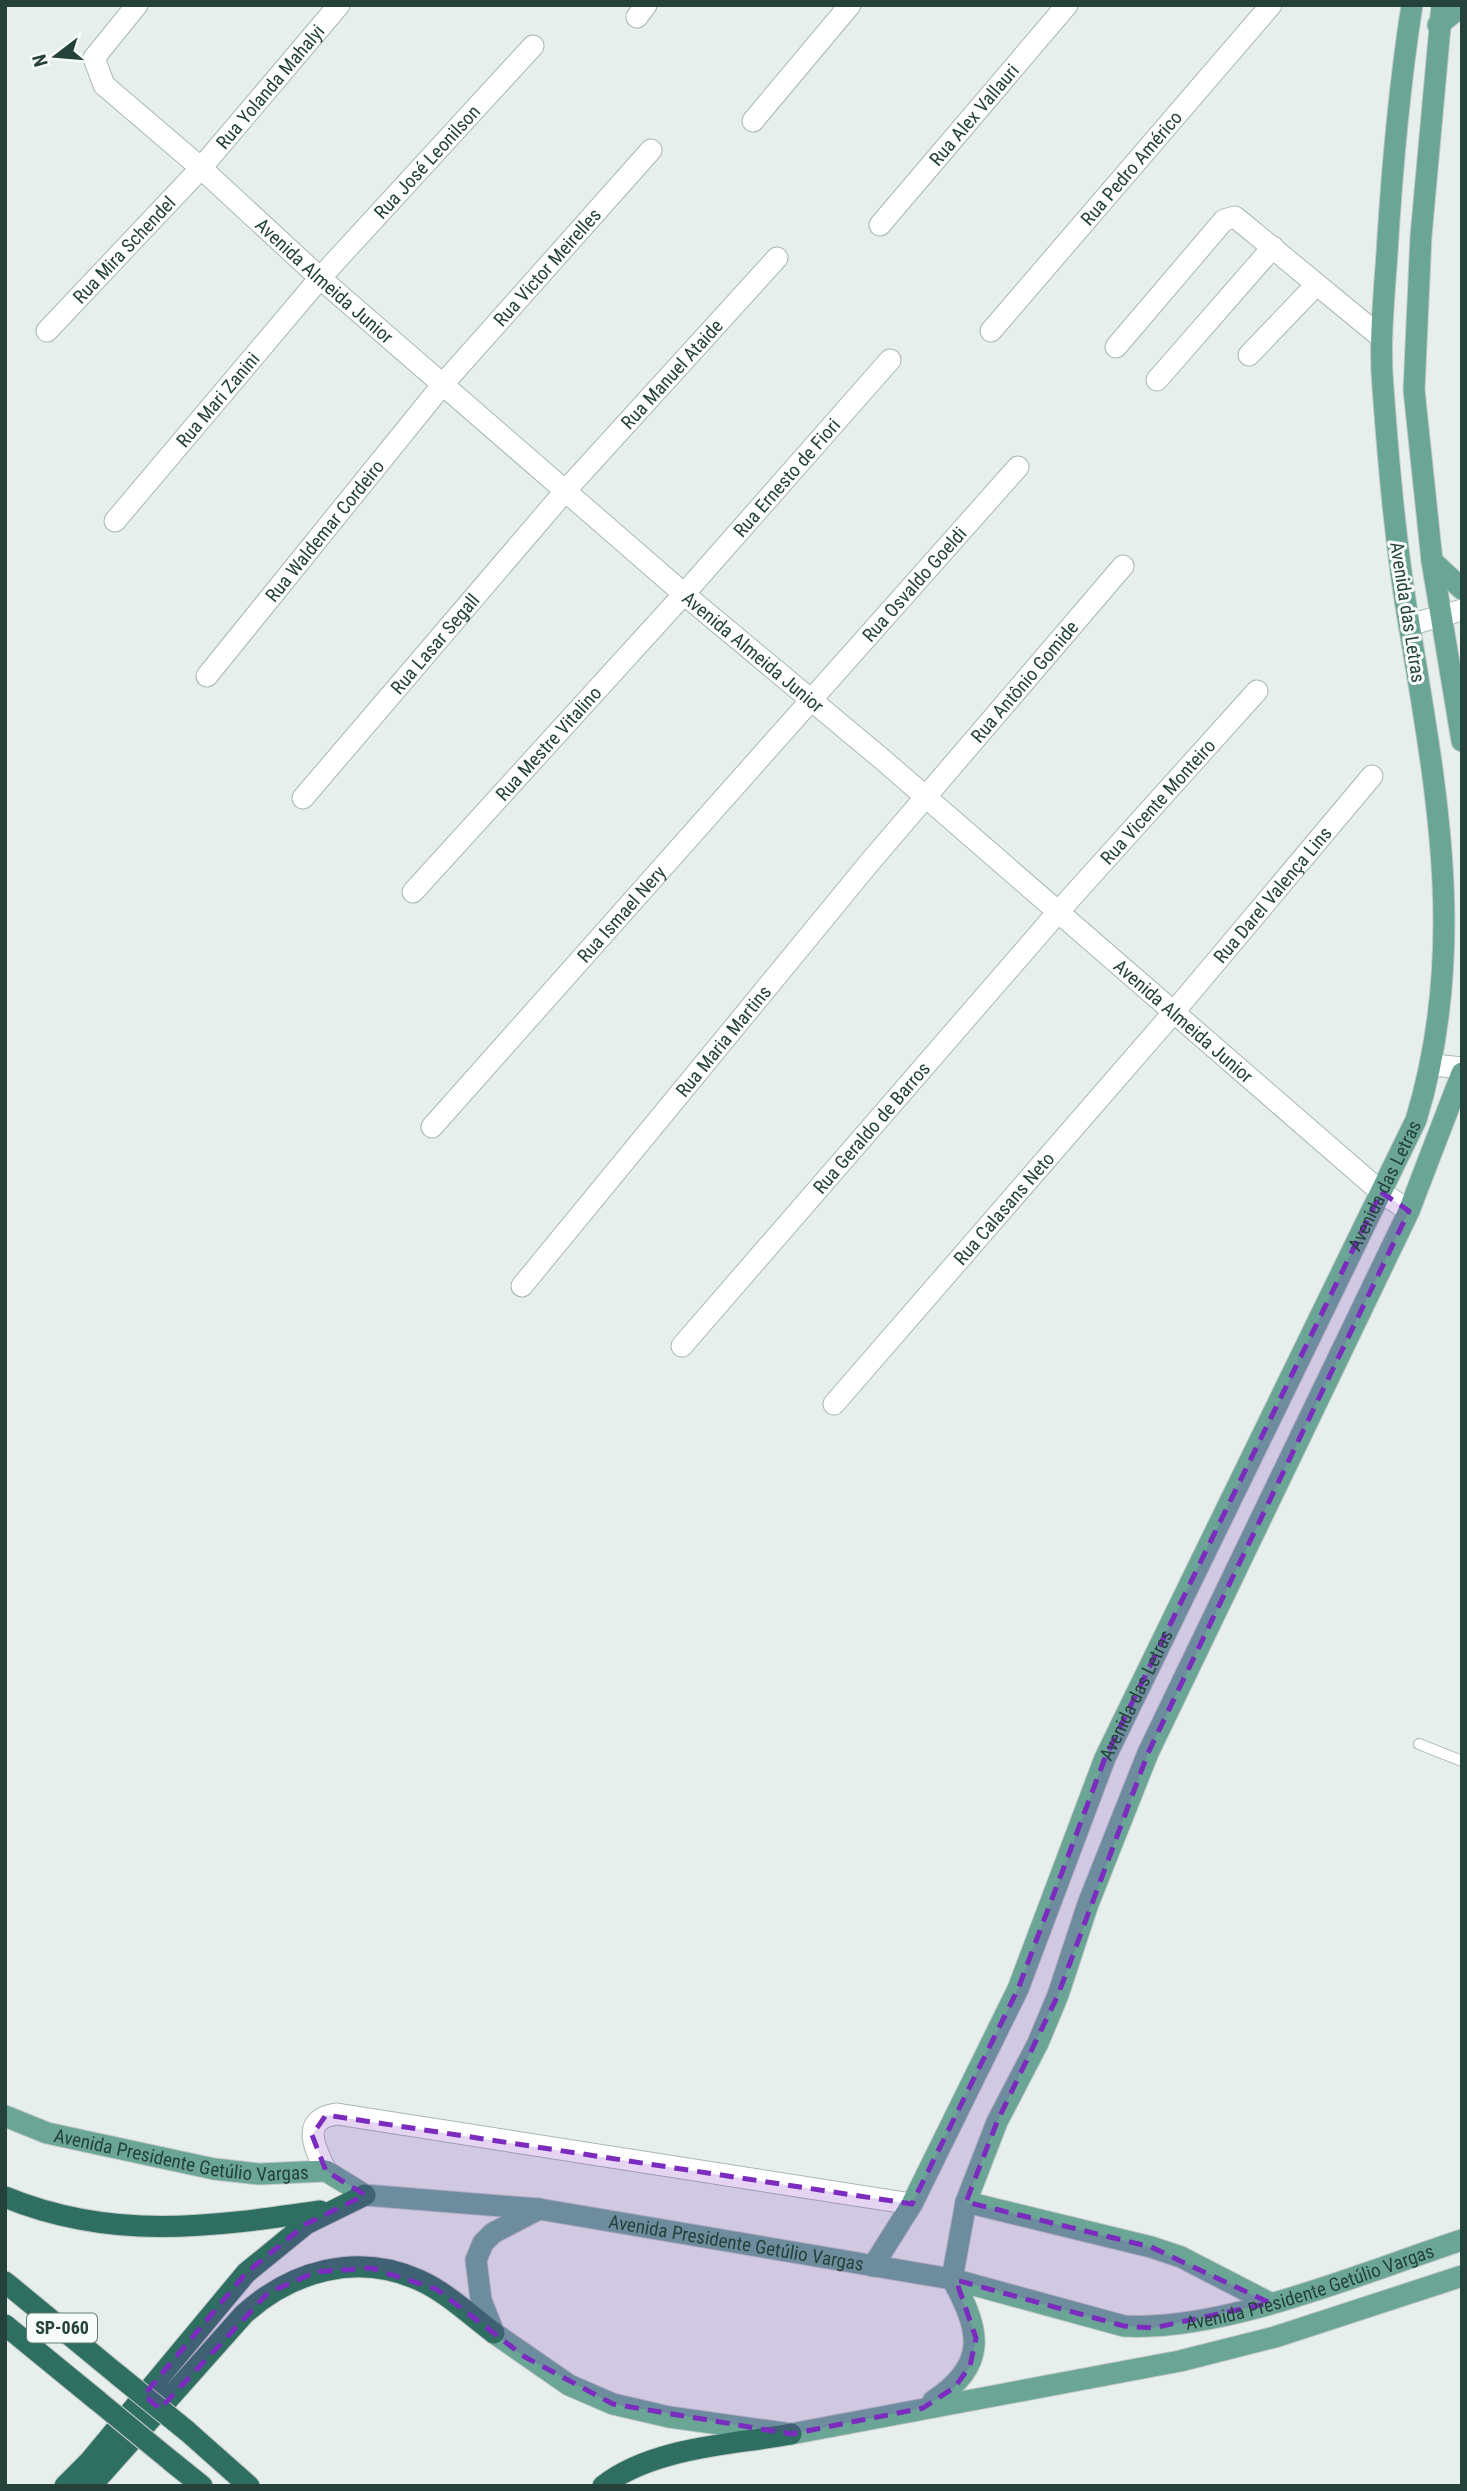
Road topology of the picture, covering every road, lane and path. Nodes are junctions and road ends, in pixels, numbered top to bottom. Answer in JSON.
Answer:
{"nodes":[{"id":1,"x":137,"y":5,"type":"edge"},
{"id":2,"x":339,"y":5,"type":"edge"},
{"id":3,"x":850,"y":5,"type":"edge"},
{"id":4,"x":1067,"y":5,"type":"edge"},
{"id":5,"x":1271,"y":5,"type":"edge"},
{"id":6,"x":1412,"y":5,"type":"edge"},
{"id":7,"x":1462,"y":6,"type":"edge"},
{"id":8,"x":1440,"y":15,"type":"edge"},
{"id":9,"x":533,"y":46,"type":"dead end"},
{"id":10,"x":1405,"y":50,"type":"junction"},
{"id":11,"x":1436,"y":58,"type":"junction"},
{"id":12,"x":752,"y":121,"type":"dead end"},
{"id":13,"x":651,"y":150,"type":"dead end"},
{"id":14,"x":201,"y":168,"type":"junction"},
{"id":15,"x":880,"y":225,"type":"dead end"},
{"id":16,"x":1273,"y":247,"type":"junction"},
{"id":17,"x":777,"y":258,"type":"dead end"},
{"id":18,"x":320,"y":278,"type":"junction"},
{"id":19,"x":1316,"y":285,"type":"junction"},
{"id":20,"x":47,"y":331,"type":"dead end"},
{"id":21,"x":991,"y":331,"type":"dead end"},
{"id":22,"x":1382,"y":338,"type":"junction"},
{"id":23,"x":1116,"y":347,"type":"dead end"},
{"id":24,"x":1250,"y":355,"type":"dead end"},
{"id":25,"x":890,"y":360,"type":"dead end"},
{"id":26,"x":1157,"y":380,"type":"dead end"},
{"id":27,"x":443,"y":384,"type":"junction"},
{"id":28,"x":1018,"y":467,"type":"dead end"},
{"id":29,"x":566,"y":490,"type":"junction"},
{"id":30,"x":115,"y":522,"type":"dead end"},
{"id":31,"x":1432,"y":561,"type":"junction"},
{"id":32,"x":1123,"y":566,"type":"dead end"},
{"id":33,"x":1462,"y":589,"type":"edge"},
{"id":34,"x":684,"y":594,"type":"junction"},
{"id":35,"x":1451,"y":612,"type":"edge"},
{"id":36,"x":1409,"y":625,"type":"junction"},
{"id":37,"x":207,"y":676,"type":"dead end"},
{"id":38,"x":1257,"y":691,"type":"dead end"},
{"id":39,"x":809,"y":700,"type":"junction"},
{"id":40,"x":1462,"y":741,"type":"edge"},
{"id":41,"x":1371,"y":776,"type":"dead end"},
{"id":42,"x":303,"y":798,"type":"dead end"},
{"id":43,"x":928,"y":799,"type":"junction"},
{"id":44,"x":413,"y":892,"type":"dead end"},
{"id":45,"x":1059,"y":911,"type":"junction"},
{"id":46,"x":1173,"y":1013,"type":"junction"},
{"id":47,"x":1434,"y":1065,"type":"junction"},
{"id":48,"x":1462,"y":1071,"type":"edge"},
{"id":49,"x":432,"y":1127,"type":"dead end"},
{"id":50,"x":1381,"y":1192,"type":"junction"},
{"id":51,"x":1409,"y":1211,"type":"junction"},
{"id":52,"x":522,"y":1286,"type":"dead end"},
{"id":53,"x":682,"y":1346,"type":"dead end"},
{"id":54,"x":834,"y":1404,"type":"dead end"},
{"id":55,"x":1419,"y":1744,"type":"dead end"},
{"id":56,"x":1462,"y":1761,"type":"edge"},
{"id":57,"x":5,"y":2116,"type":"edge"},
{"id":58,"x":326,"y":2171,"type":"junction"},
{"id":59,"x":365,"y":2195,"type":"junction"},
{"id":60,"x":5,"y":2197,"type":"edge"},
{"id":61,"x":966,"y":2202,"type":"junction"},
{"id":62,"x":912,"y":2204,"type":"junction"},
{"id":63,"x":333,"y":2210,"type":"junction"},
{"id":64,"x":539,"y":2210,"type":"junction"},
{"id":65,"x":1462,"y":2240,"type":"edge"},
{"id":66,"x":873,"y":2266,"type":"junction"},
{"id":67,"x":1462,"y":2276,"type":"edge"},
{"id":68,"x":952,"y":2279,"type":"junction"},
{"id":69,"x":5,"y":2282,"type":"edge"},
{"id":70,"x":1270,"y":2303,"type":"junction"},
{"id":71,"x":5,"y":2325,"type":"edge"},
{"id":72,"x":494,"y":2333,"type":"junction"},
{"id":73,"x":923,"y":2407,"type":"junction"},
{"id":74,"x":791,"y":2434,"type":"junction"},
{"id":75,"x":65,"y":2486,"type":"edge"},
{"id":76,"x":91,"y":2486,"type":"edge"},
{"id":77,"x":202,"y":2486,"type":"edge"},
{"id":78,"x":249,"y":2486,"type":"edge"},
{"id":79,"x":603,"y":2486,"type":"edge"}],
"edges":[{"from":1,"to":14,"type":"street","name":"Avenida Almeida Junior"},
{"from":2,"to":14,"type":"street","name":"Rua Yolanda Mahalyi"},
{"from":3,"to":12,"type":"street"},
{"from":4,"to":15,"type":"street","name":"Rua Alex Vallauri"},
{"from":5,"to":21,"type":"street","name":"Rua Pedro Américo"},
{"from":6,"to":10,"type":"main road","name":"Avenida das Letras"},
{"from":7,"to":8,"type":"main road"},
{"from":8,"to":11,"type":"main road","name":"Avenida das Letras"},
{"from":9,"to":18,"type":"street","name":"Rua José Leonilson"},
{"from":10,"to":11,"type":"main road"},
{"from":10,"to":22,"type":"main road","name":"Avenida das Letras"},
{"from":11,"to":31,"type":"main road","name":"Avenida das Letras"},
{"from":13,"to":27,"type":"street","name":"Rua Victor Meirelles"},
{"from":14,"to":18,"type":"street","name":"Avenida Almeida Junior"},
{"from":14,"to":20,"type":"street","name":"Rua Mira Schendel"},
{"from":16,"to":19,"type":"street"},
{"from":16,"to":23,"type":"street"},
{"from":16,"to":26,"type":"street"},
{"from":17,"to":29,"type":"street","name":"Rua Manuel Ataide"},
{"from":18,"to":27,"type":"street","name":"Avenida Almeida Junior"},
{"from":18,"to":30,"type":"street","name":"Rua Mari Zanini"},
{"from":19,"to":22,"type":"street"},
{"from":19,"to":24,"type":"street"},
{"from":22,"to":36,"type":"main road","name":"Avenida das Letras"},
{"from":25,"to":34,"type":"street","name":"Rua Ernesto de Fiori"},
{"from":27,"to":29,"type":"street","name":"Avenida Almeida Junior"},
{"from":27,"to":37,"type":"street","name":"Rua Waldemar Cordeiro"},
{"from":28,"to":39,"type":"street","name":"Rua Osvaldo Goeldi"},
{"from":29,"to":34,"type":"street","name":"Avenida Almeida Junior"},
{"from":29,"to":42,"type":"street","name":"Rua Lasar Segall"},
{"from":31,"to":33,"type":"main road"},
{"from":31,"to":35,"type":"main road","name":"Avenida das Letras"},
{"from":32,"to":43,"type":"street","name":"Rua Antônio Gomide"},
{"from":34,"to":39,"type":"street","name":"Avenida Almeida Junior"},
{"from":34,"to":44,"type":"street","name":"Rua Mestre Vitalino"},
{"from":35,"to":36,"type":"street"},
{"from":35,"to":40,"type":"main road","name":"Avenida das Letras"},
{"from":36,"to":47,"type":"main road","name":"Avenida das Letras"},
{"from":38,"to":45,"type":"street","name":"Rua Vicente Monteiro"},
{"from":39,"to":43,"type":"street","name":"Avenida Almeida Junior"},
{"from":39,"to":49,"type":"street","name":"Rua Ismael Nery"},
{"from":41,"to":46,"type":"street","name":"Rua Darel Valença Lins"},
{"from":43,"to":45,"type":"street","name":"Avenida Almeida Junior"},
{"from":43,"to":52,"type":"street","name":"Rua Maria Martins"},
{"from":45,"to":46,"type":"street","name":"Avenida Almeida Junior"},
{"from":45,"to":53,"type":"street","name":"Rua Geraldo de Barros"},
{"from":46,"to":50,"type":"street","name":"Avenida Almeida Junior"},
{"from":46,"to":54,"type":"street","name":"Rua Calasans Neto"},
{"from":47,"to":48,"type":"street"},
{"from":47,"to":50,"type":"main road","name":"Avenida das Letras"},
{"from":48,"to":51,"type":"main road","name":"Avenida das Letras"},
{"from":50,"to":51,"type":"street","name":"Avenida Almeida Junior"},
{"from":50,"to":62,"type":"main road","name":"Avenida das Letras"},
{"from":51,"to":61,"type":"main road","name":"Avenida das Letras"},
{"from":55,"to":56,"type":"lane"},
{"from":57,"to":58,"type":"main road","name":"Avenida Presidente Getúlio Vargas"},
{"from":58,"to":59,"type":"main road","name":"Avenida Presidente Getúlio Vargas"},
{"from":58,"to":62,"type":"street"},
{"from":59,"to":63,"type":"highway"},
{"from":59,"to":64,"type":"main road","name":"Avenida Presidente Getúlio Vargas"},
{"from":60,"to":63,"type":"highway"},
{"from":61,"to":68,"type":"main road","name":"Avenida das Letras"},
{"from":61,"to":70,"type":"main road"},
{"from":62,"to":66,"type":"main road","name":"Avenida das Letras"},
{"from":63,"to":75,"type":"highway"},
{"from":64,"to":66,"type":"main road","name":"Avenida Presidente Getúlio Vargas"},
{"from":64,"to":72,"type":"main road"},
{"from":65,"to":70,"type":"main road","name":"Avenida Presidente Getúlio Vargas"},
{"from":66,"to":68,"type":"main road","name":"Avenida Presidente Getúlio Vargas"},
{"from":67,"to":73,"type":"main road","name":"Avenida Presidente Getúlio Vargas"},
{"from":68,"to":70,"type":"main road","name":"Avenida Presidente Getúlio Vargas"},
{"from":68,"to":73,"type":"main road"},
{"from":69,"to":78,"type":"highway","number":"SP-060","bridge":true},
{"from":71,"to":77,"type":"highway","number":"SP-060","bridge":true},
{"from":72,"to":74,"type":"main road","name":"Avenida Presidente Getúlio Vargas"},
{"from":72,"to":76,"type":"highway"},
{"from":73,"to":74,"type":"main road","name":"Avenida Presidente Getúlio Vargas"},
{"from":74,"to":79,"type":"highway"}]}
